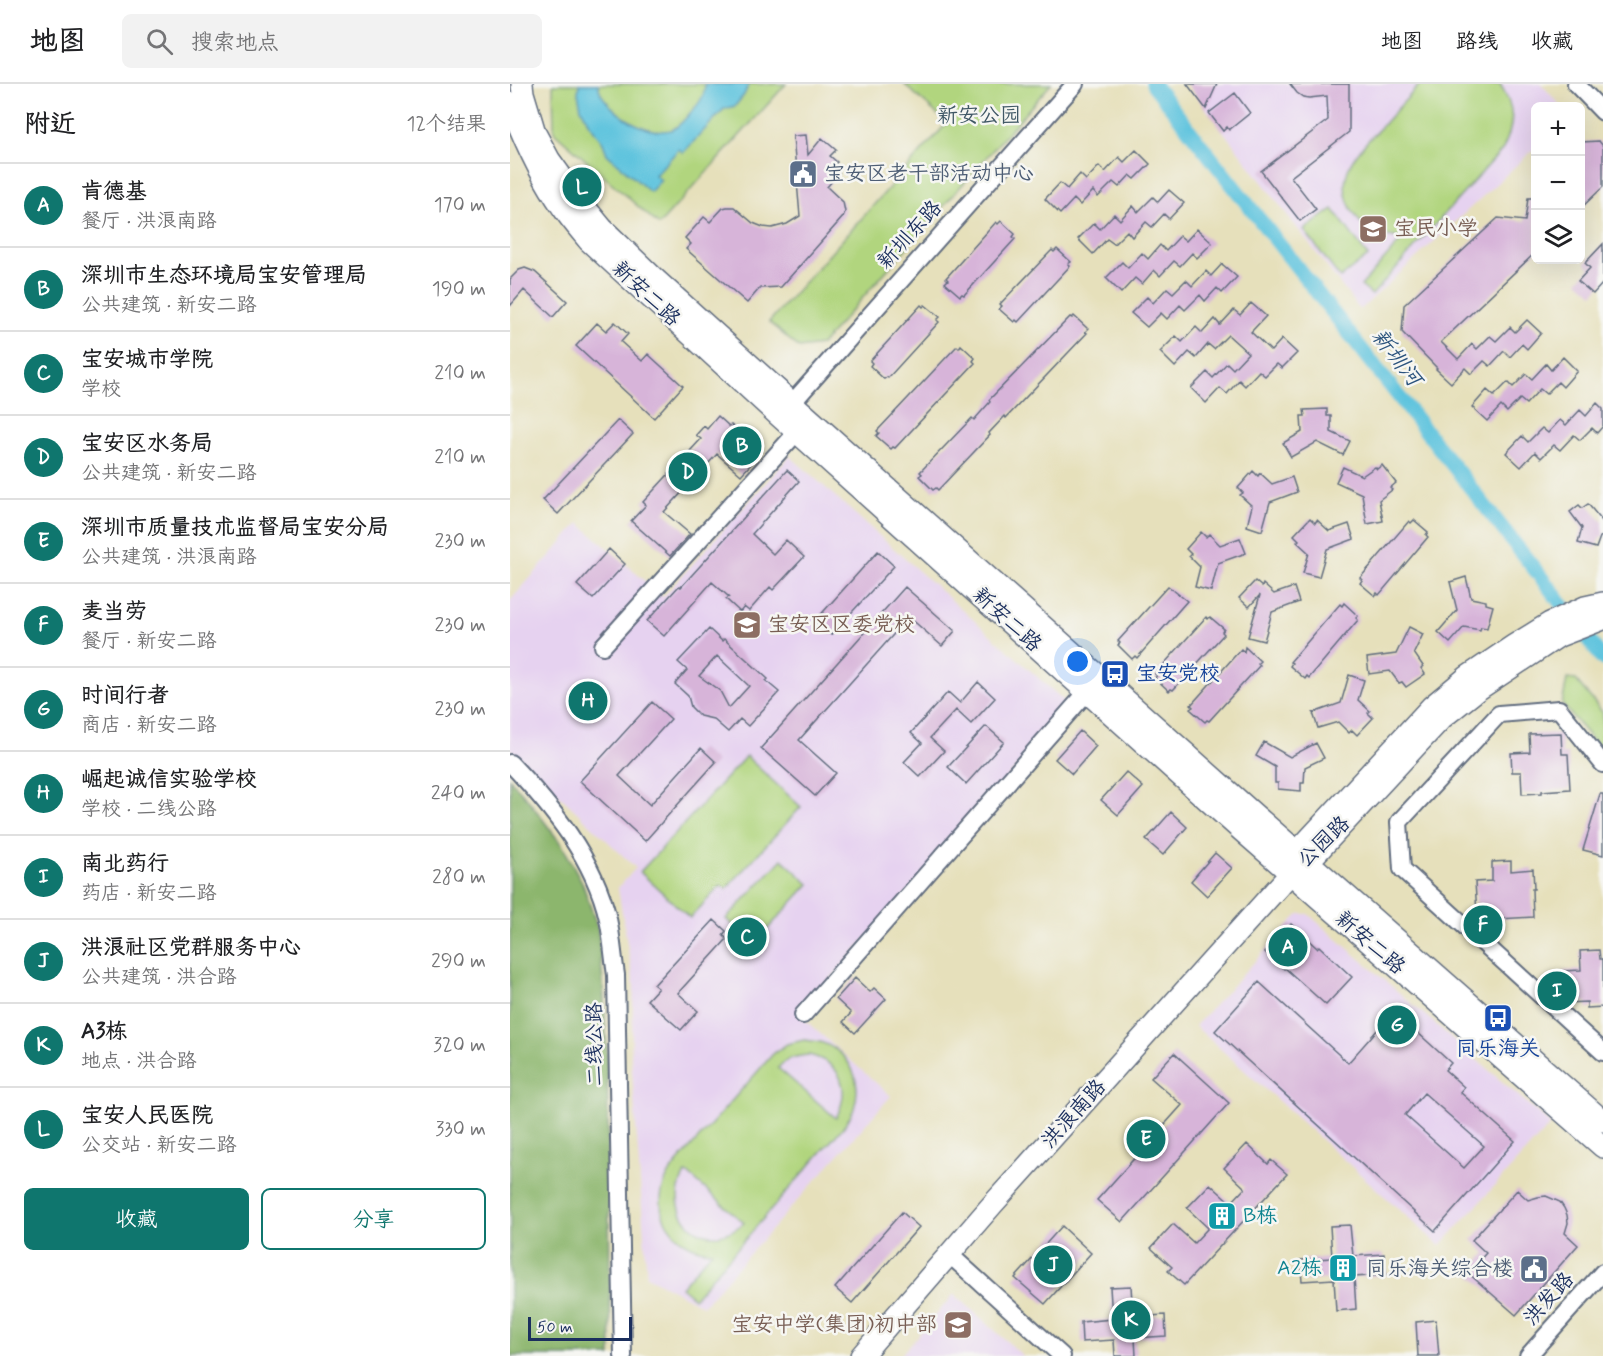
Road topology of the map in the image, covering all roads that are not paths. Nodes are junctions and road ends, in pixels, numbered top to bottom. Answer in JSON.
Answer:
{"nodes":[{"id":1,"x":522,"y":84,"type":"edge"},
{"id":2,"x":1075,"y":84,"type":"edge"},
{"id":3,"x":1576,"y":84,"type":"edge"},
{"id":4,"x":510,"y":104,"type":"edge"},
{"id":5,"x":1603,"y":112,"type":"edge"},
{"id":6,"x":589,"y":241,"type":"junction"},
{"id":7,"x":637,"y":250,"type":"junction"},
{"id":8,"x":786,"y":410,"type":"junction"},
{"id":9,"x":797,"y":432,"type":"junction"},
{"id":10,"x":1598,"y":615,"type":"edge"},
{"id":11,"x":603,"y":646,"type":"dead end"},
{"id":12,"x":1087,"y":692,"type":"junction"},
{"id":13,"x":510,"y":763,"type":"edge"},
{"id":14,"x":1603,"y":764,"type":"edge"},
{"id":15,"x":1298,"y":862,"type":"junction"},
{"id":16,"x":803,"y":1016,"type":"dead end"},
{"id":17,"x":1603,"y":1052,"type":"edge"},
{"id":18,"x":1603,"y":1121,"type":"edge"},
{"id":19,"x":1603,"y":1147,"type":"edge"},
{"id":20,"x":949,"y":1254,"type":"junction"},
{"id":21,"x":1603,"y":1272,"type":"edge"},
{"id":22,"x":623,"y":1356,"type":"edge"},
{"id":23,"x":861,"y":1356,"type":"edge"},
{"id":24,"x":1062,"y":1356,"type":"edge"},
{"id":25,"x":1528,"y":1356,"type":"edge"}],
"edges":[{"from":1,"to":7,"type":"main road","name":"新安二路"},
{"from":2,"to":8,"type":"street","name":"新圳东路"},
{"from":3,"to":5,"type":"street"},
{"from":4,"to":6,"type":"main road","name":"新安二路"},
{"from":6,"to":7,"type":"main road"},
{"from":6,"to":8,"type":"main road","name":"新安二路"},
{"from":7,"to":8,"type":"main road","name":"新安二路"},
{"from":8,"to":9,"type":"main road","name":"新安二路"},
{"from":8,"to":15,"type":"main road","name":"新安二路"},
{"from":9,"to":11,"type":"street"},
{"from":9,"to":12,"type":"main road","name":"新安二路"},
{"from":10,"to":15,"type":"main road","name":"公园路"},
{"from":12,"to":15,"type":"main road","name":"新安二路"},
{"from":12,"to":16,"type":"street"},
{"from":13,"to":22,"type":"street","name":"二线公路"},
{"from":14,"to":17,"type":"street"},
{"from":15,"to":18,"type":"main road","name":"新安二路"},
{"from":15,"to":19,"type":"main road","name":"新安二路"},
{"from":15,"to":20,"type":"main road","name":"洪浪南路"},
{"from":20,"to":23,"type":"main road","name":"洪浪南路"},
{"from":20,"to":24,"type":"street"},
{"from":21,"to":25,"type":"street","name":"洪发路"}]}
